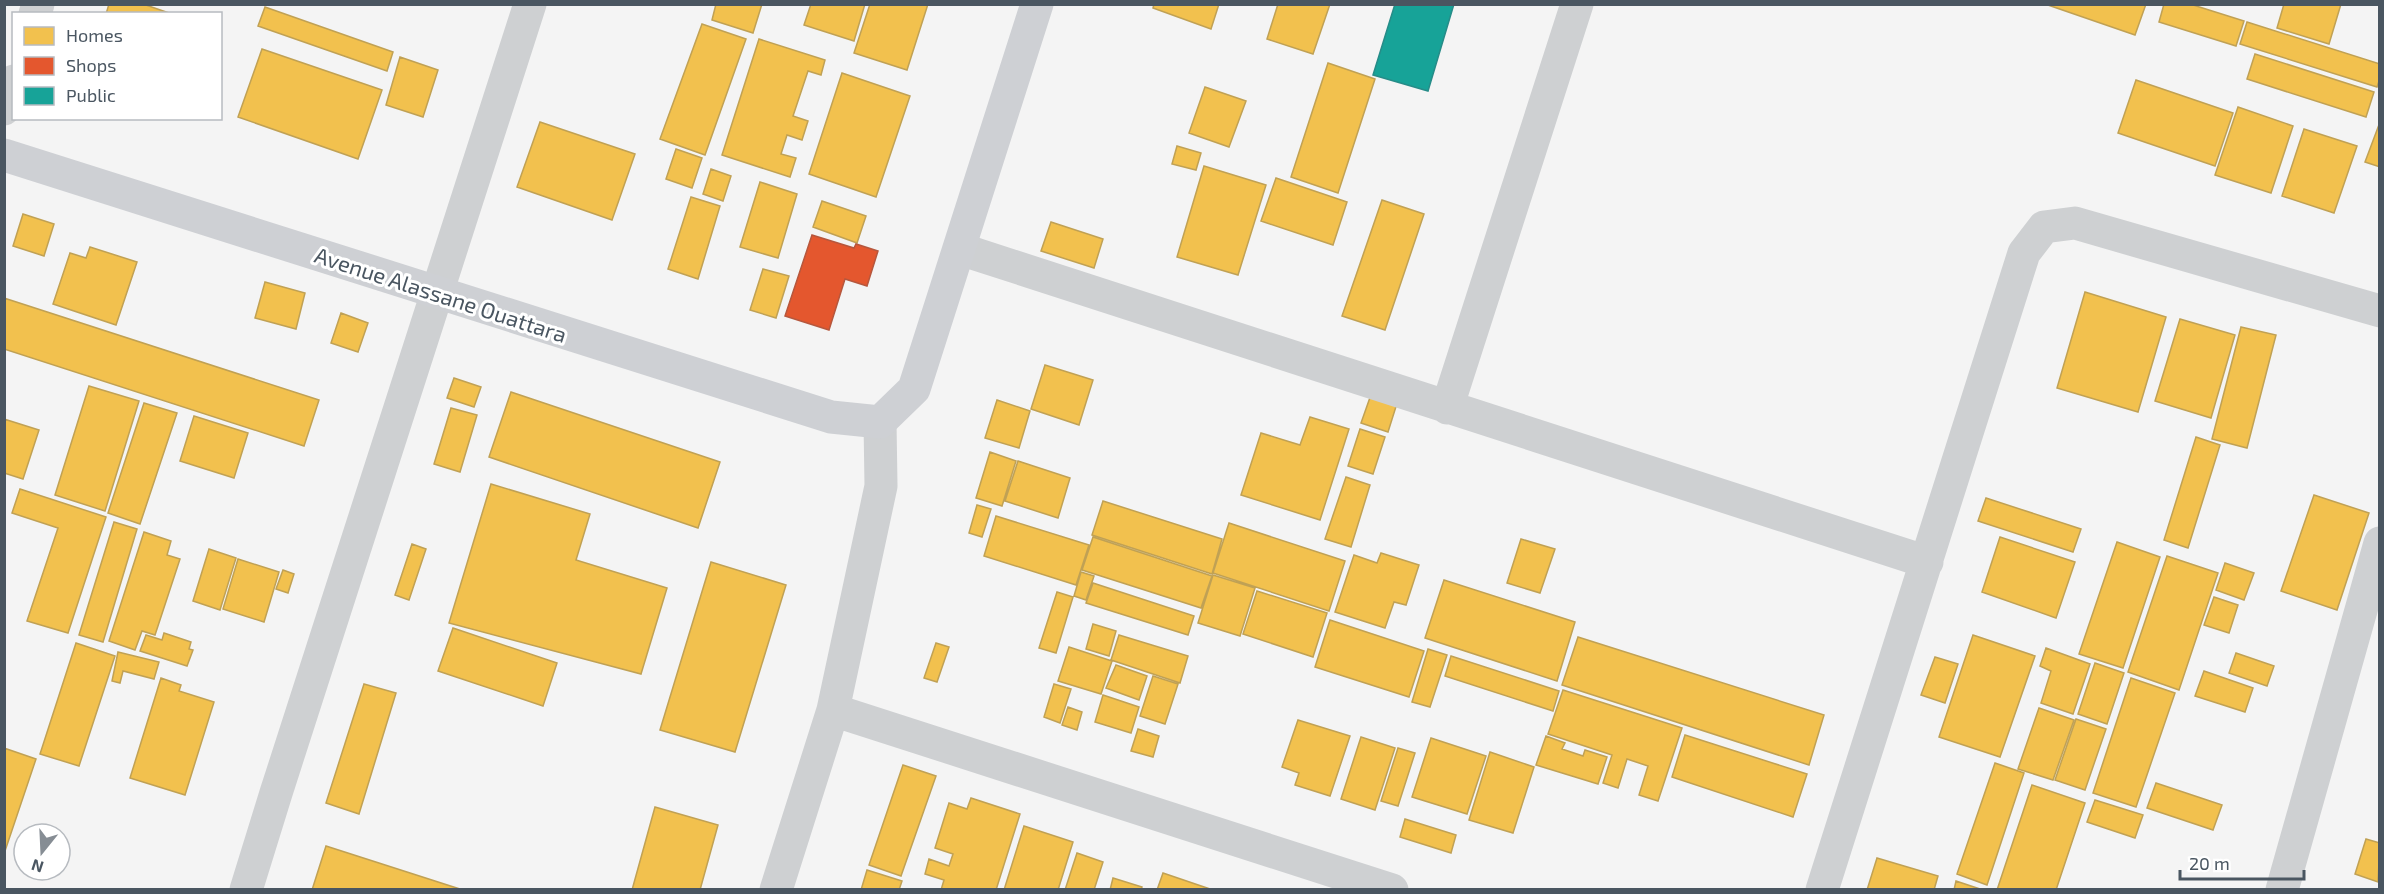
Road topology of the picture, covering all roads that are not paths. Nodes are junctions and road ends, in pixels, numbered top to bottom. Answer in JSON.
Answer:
{"nodes":[{"id":1,"x":530,"y":4,"type":"edge"},
{"id":2,"x":1037,"y":4,"type":"edge"},
{"id":3,"x":1577,"y":4,"type":"edge"},
{"id":4,"x":12,"y":87,"type":"edge"},
{"id":5,"x":4,"y":109,"type":"edge"},
{"id":6,"x":4,"y":154,"type":"edge"},
{"id":7,"x":960,"y":249,"type":"junction"},
{"id":8,"x":437,"y":292,"type":"junction"},
{"id":9,"x":2379,"y":311,"type":"edge"},
{"id":10,"x":1447,"y":408,"type":"junction"},
{"id":11,"x":880,"y":422,"type":"junction"},
{"id":12,"x":2379,"y":543,"type":"edge"},
{"id":13,"x":1927,"y":562,"type":"junction"},
{"id":14,"x":833,"y":710,"type":"junction"},
{"id":15,"x":246,"y":890,"type":"edge"},
{"id":16,"x":776,"y":890,"type":"edge"},
{"id":17,"x":1392,"y":890,"type":"edge"},
{"id":18,"x":1822,"y":890,"type":"edge"},
{"id":19,"x":2282,"y":890,"type":"edge"}],
"edges":[{"from":1,"to":8,"type":"street"},
{"from":2,"to":7,"type":"street"},
{"from":3,"to":10,"type":"street"},
{"from":4,"to":5,"type":"street"},
{"from":6,"to":8,"type":"street","name":"Avenue Alassane Ouattara"},
{"from":7,"to":10,"type":"street"},
{"from":7,"to":11,"type":"street"},
{"from":8,"to":11,"type":"street","name":"Avenue Alassane Ouattara"},
{"from":8,"to":15,"type":"street"},
{"from":9,"to":13,"type":"street"},
{"from":10,"to":13,"type":"street"},
{"from":11,"to":14,"type":"street"},
{"from":12,"to":19,"type":"street"},
{"from":13,"to":18,"type":"street"},
{"from":14,"to":16,"type":"street"},
{"from":14,"to":17,"type":"street"}]}
